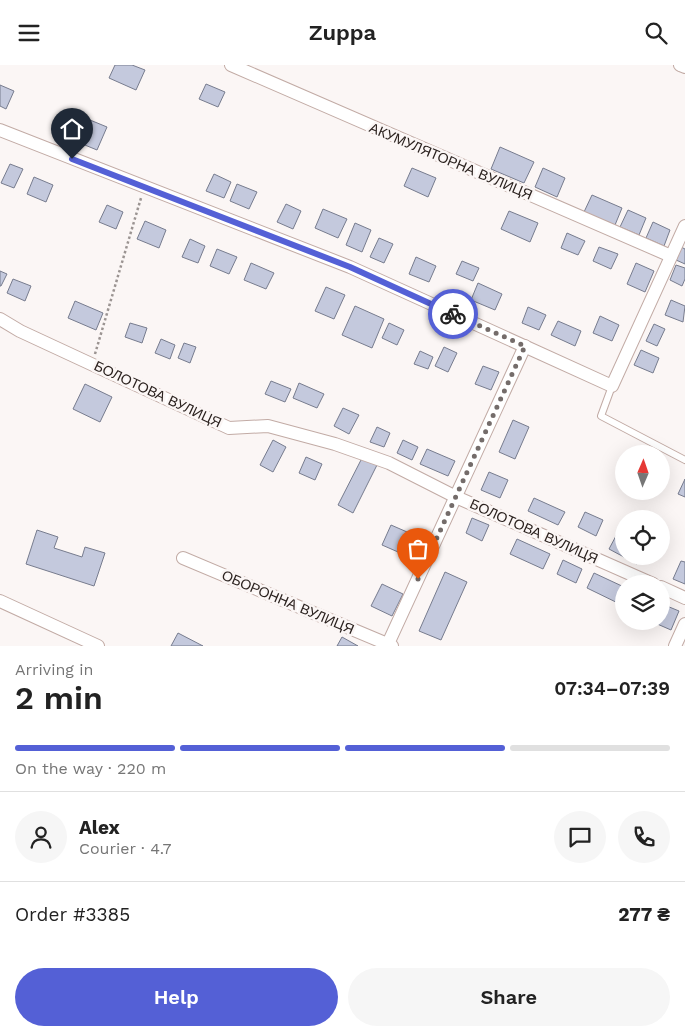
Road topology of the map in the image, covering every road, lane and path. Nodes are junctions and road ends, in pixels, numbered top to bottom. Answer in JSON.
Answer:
{"nodes":[{"id":1,"x":231,"y":65,"type":"edge"},
{"id":2,"x":680,"y":65,"type":"edge"},
{"id":3,"x":685,"y":67,"type":"edge"},
{"id":4,"x":0,"y":130,"type":"edge"},
{"id":5,"x":145,"y":187,"type":"junction"},
{"id":6,"x":685,"y":226,"type":"edge"},
{"id":7,"x":671,"y":256,"type":"junction"},
{"id":8,"x":0,"y":319,"type":"edge"},
{"id":9,"x":525,"y":346,"type":"junction"},
{"id":10,"x":92,"y":364,"type":"junction"},
{"id":11,"x":612,"y":386,"type":"junction"},
{"id":12,"x":685,"y":459,"type":"edge"},
{"id":13,"x":456,"y":497,"type":"junction"},
{"id":14,"x":183,"y":558,"type":"dead end"},
{"id":15,"x":633,"y":575,"type":"edge"},
{"id":16,"x":670,"y":591,"type":"edge"},
{"id":17,"x":685,"y":598,"type":"edge"},
{"id":18,"x":0,"y":601,"type":"edge"},
{"id":19,"x":685,"y":624,"type":"edge"},
{"id":20,"x":84,"y":643,"type":"edge"},
{"id":21,"x":389,"y":645,"type":"edge"},
{"id":22,"x":98,"y":646,"type":"edge"},
{"id":23,"x":675,"y":646,"type":"edge"}],
"edges":[{"from":1,"to":7,"type":"street","name":"АКУМУЛЯТОРНА ВУЛИЦЯ"},
{"from":2,"to":3,"type":"street"},
{"from":4,"to":5,"type":"street"},
{"from":5,"to":9,"type":"street"},
{"from":5,"to":10,"type":"path"},
{"from":6,"to":7,"type":"street"},
{"from":7,"to":11,"type":"street"},
{"from":8,"to":10,"type":"street","name":"БОЛОТОВА ВУЛИЦЯ"},
{"from":9,"to":11,"type":"street"},
{"from":9,"to":13,"type":"street"},
{"from":10,"to":13,"type":"street","name":"БОЛОТОВА ВУЛИЦЯ"},
{"from":11,"to":12,"type":"lane"},
{"from":13,"to":15,"type":"street","name":"БОЛОТОВА ВУЛИЦЯ"},
{"from":13,"to":21,"type":"street"},
{"from":14,"to":21,"type":"street","name":"ОБОРОННА ВУЛИЦЯ"},
{"from":16,"to":17,"type":"street"},
{"from":18,"to":20,"type":"street"},
{"from":19,"to":23,"type":"street"},
{"from":20,"to":22,"type":"street"}]}
